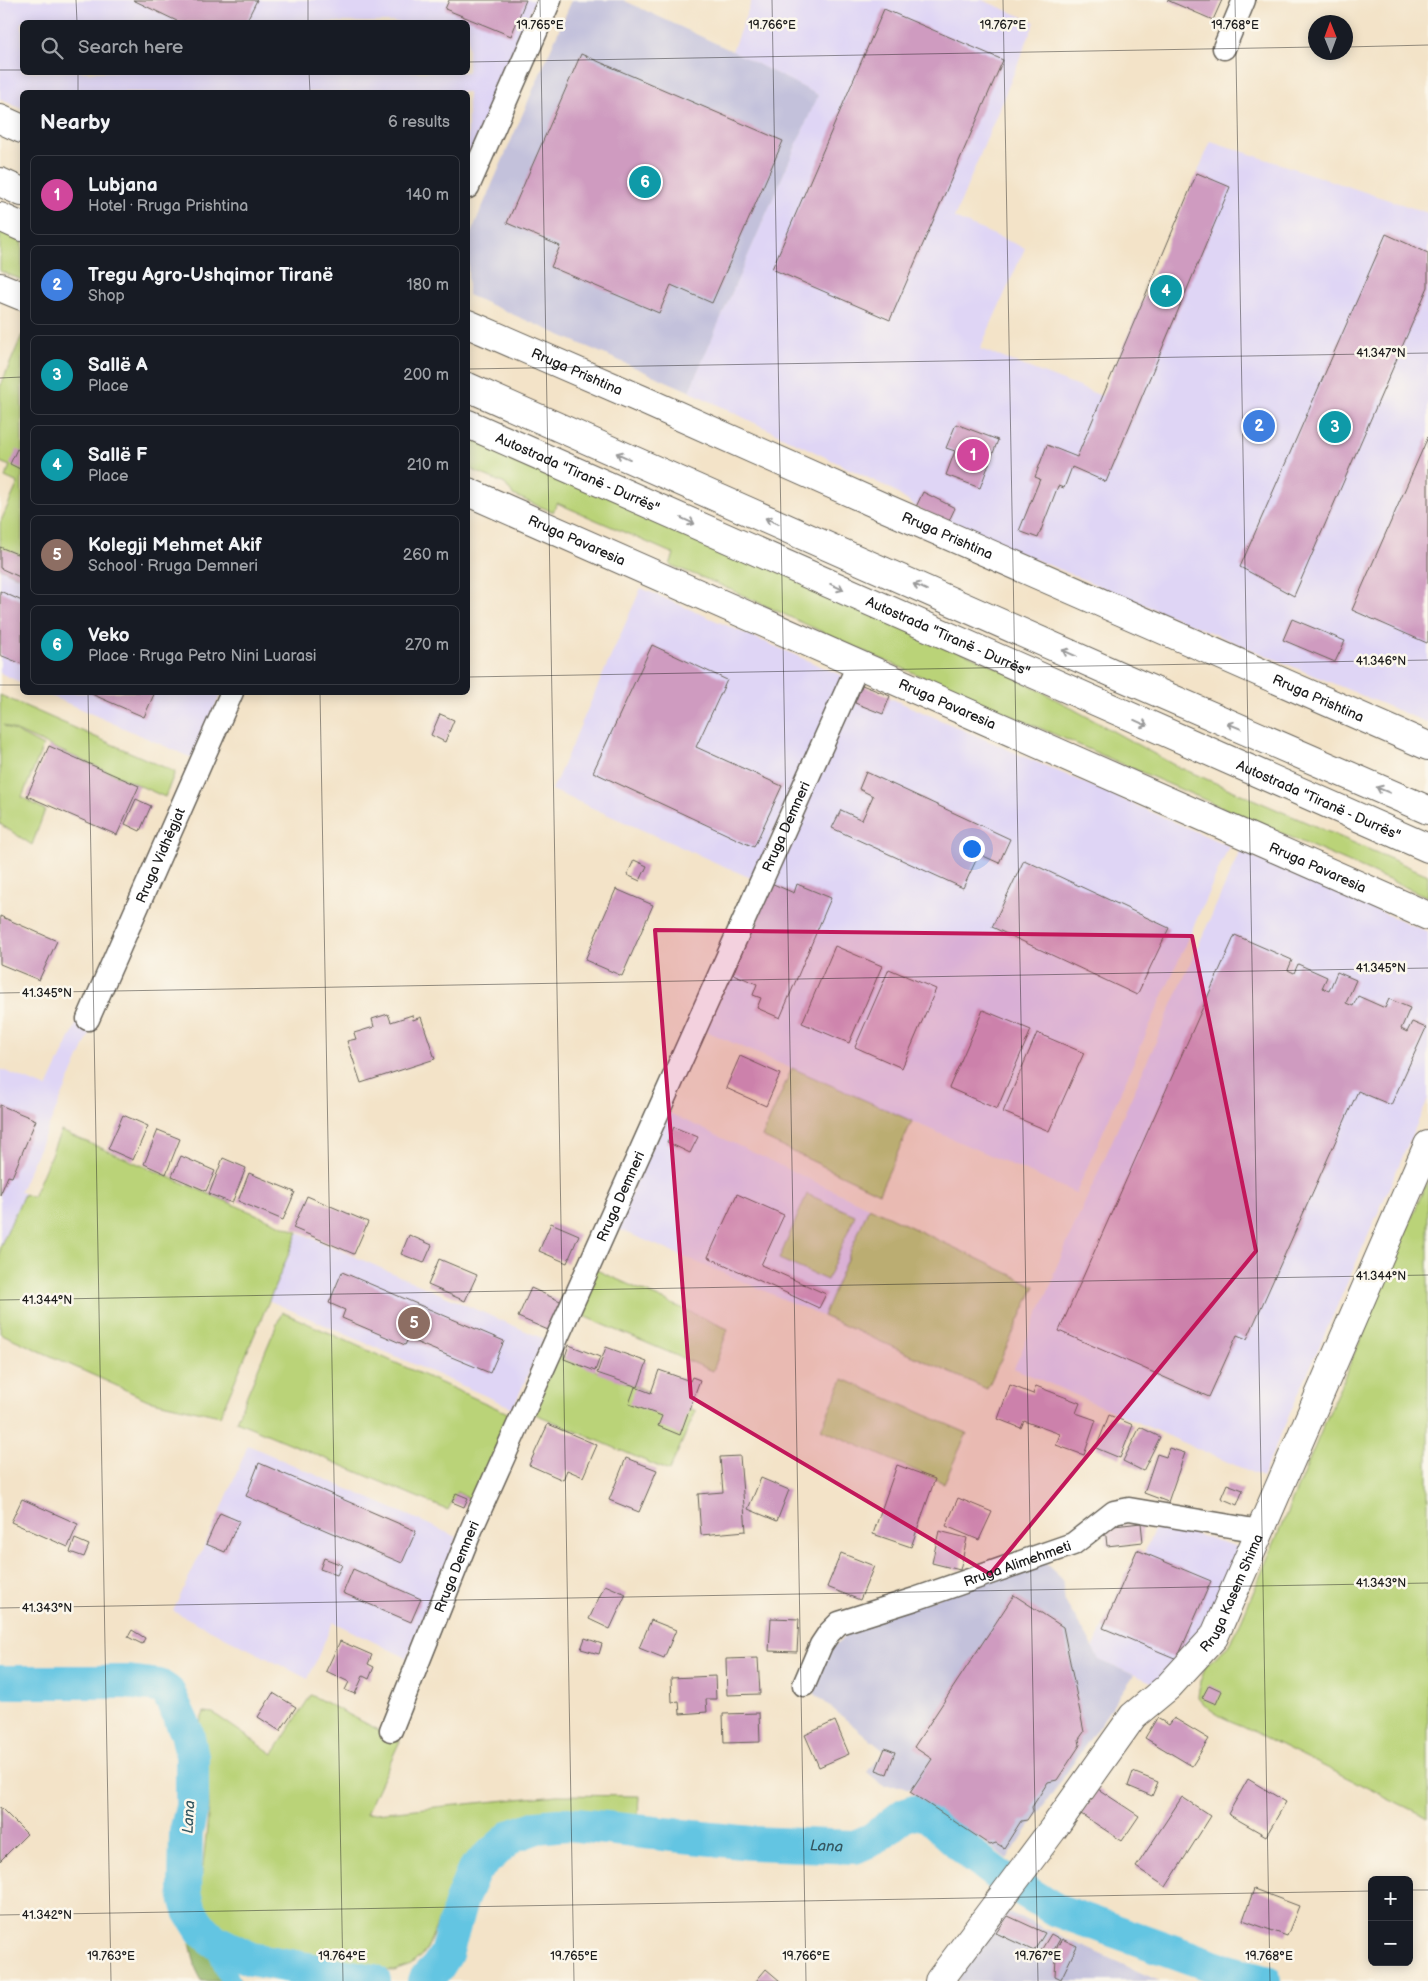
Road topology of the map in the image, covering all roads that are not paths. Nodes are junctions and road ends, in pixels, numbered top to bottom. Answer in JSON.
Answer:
{"nodes":[{"id":1,"x":550,"y":0,"type":"edge"},
{"id":2,"x":1244,"y":0,"type":"edge"},
{"id":3,"x":1224,"y":48,"type":"dead end"},
{"id":4,"x":0,"y":119,"type":"edge"},
{"id":5,"x":20,"y":128,"type":"edge"},
{"id":6,"x":0,"y":182,"type":"edge"},
{"id":7,"x":470,"y":182,"type":"edge"},
{"id":8,"x":20,"y":191,"type":"edge"},
{"id":9,"x":0,"y":218,"type":"edge"},
{"id":10,"x":20,"y":226,"type":"edge"},
{"id":11,"x":0,"y":286,"type":"edge"},
{"id":12,"x":20,"y":295,"type":"edge"},
{"id":13,"x":470,"y":325,"type":"edge"},
{"id":14,"x":470,"y":388,"type":"edge"},
{"id":15,"x":470,"y":425,"type":"edge"},
{"id":16,"x":470,"y":493,"type":"edge"},
{"id":17,"x":858,"y":664,"type":"junction"},
{"id":18,"x":231,"y":695,"type":"edge"},
{"id":19,"x":1428,"y":746,"type":"edge"},
{"id":20,"x":1428,"y":810,"type":"edge"},
{"id":21,"x":1428,"y":848,"type":"edge"},
{"id":22,"x":1428,"y":916,"type":"edge"},
{"id":23,"x":88,"y":1019,"type":"dead end"},
{"id":24,"x":1428,"y":1145,"type":"edge"},
{"id":25,"x":1260,"y":1531,"type":"junction"},
{"id":26,"x":804,"y":1685,"type":"dead end"},
{"id":27,"x":391,"y":1730,"type":"dead end"},
{"id":28,"x":939,"y":1981,"type":"edge"}],
"edges":[{"from":1,"to":7,"type":"street"},
{"from":2,"to":3,"type":"street"},
{"from":4,"to":5,"type":"main road"},
{"from":6,"to":8,"type":"main road"},
{"from":9,"to":10,"type":"main road"},
{"from":11,"to":12,"type":"main road"},
{"from":13,"to":19,"type":"main road","name":"Rruga Prishtina"},
{"from":20,"to":14,"type":"main road","one_way":true},
{"from":15,"to":21,"type":"main road","name":"Autostrada \"Tiranë - Durrës\"","one_way":true},
{"from":16,"to":17,"type":"main road","name":"Rruga Pavaresia"},
{"from":17,"to":22,"type":"main road","name":"Rruga Pavaresia"},
{"from":17,"to":27,"type":"street","name":"Rruga Demneri"},
{"from":18,"to":23,"type":"street","name":"Rruga Vidhëgjat"},
{"from":24,"to":25,"type":"main road","name":"Rruga Kasem Shima"},
{"from":25,"to":26,"type":"street","name":"Rruga Alimehmeti"},
{"from":25,"to":28,"type":"main road","name":"Rruga Kasem Shima"}]}
